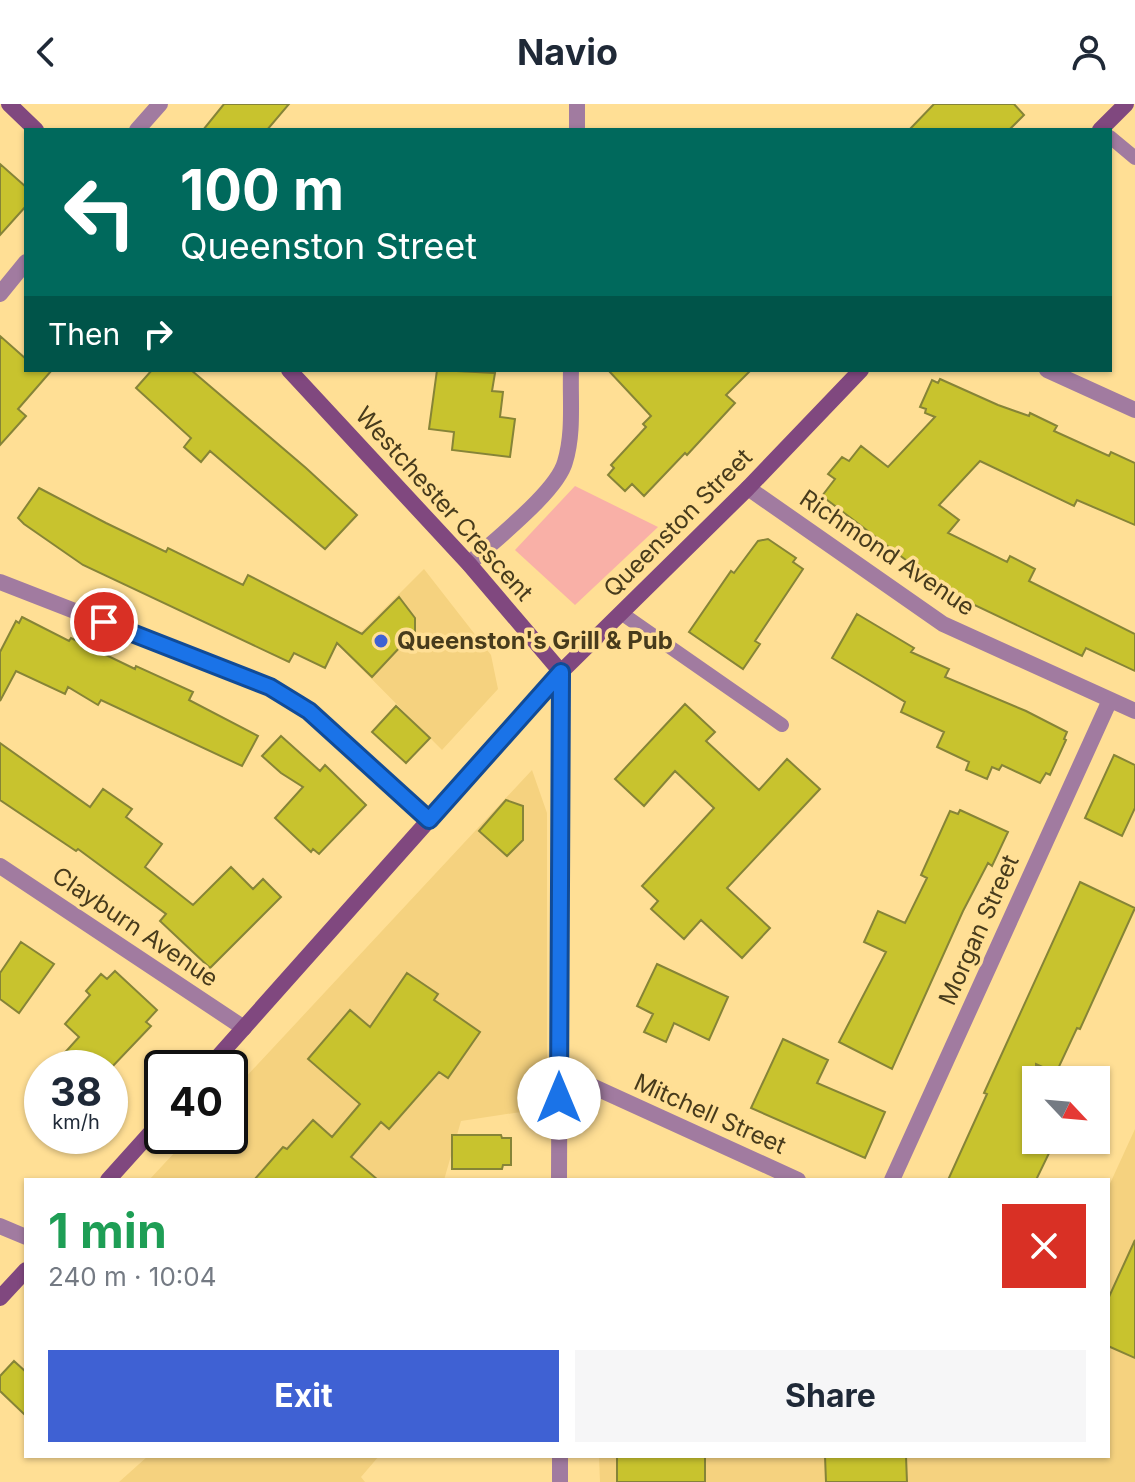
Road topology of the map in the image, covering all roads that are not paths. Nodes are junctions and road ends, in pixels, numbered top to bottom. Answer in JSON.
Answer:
{"nodes":[{"id":1,"x":9,"y":104,"type":"edge"},
{"id":2,"x":160,"y":104,"type":"edge"},
{"id":3,"x":577,"y":104,"type":"edge"},
{"id":4,"x":1126,"y":104,"type":"edge"},
{"id":5,"x":34,"y":128,"type":"edge"},
{"id":6,"x":139,"y":128,"type":"edge"},
{"id":7,"x":577,"y":128,"type":"edge"},
{"id":8,"x":1103,"y":128,"type":"edge"},
{"id":9,"x":1112,"y":139,"type":"edge"},
{"id":10,"x":1135,"y":158,"type":"edge"},
{"id":11,"x":24,"y":264,"type":"edge"},
{"id":12,"x":0,"y":294,"type":"edge"},
{"id":13,"x":291,"y":372,"type":"edge"},
{"id":14,"x":571,"y":372,"type":"edge"},
{"id":15,"x":859,"y":372,"type":"edge"},
{"id":16,"x":1051,"y":372,"type":"edge"},
{"id":17,"x":1135,"y":410,"type":"edge"},
{"id":18,"x":748,"y":488,"type":"junction"},
{"id":19,"x":469,"y":564,"type":"junction"},
{"id":20,"x":0,"y":582,"type":"edge"},
{"id":21,"x":621,"y":613,"type":"junction"},
{"id":22,"x":561,"y":672,"type":"junction"},
{"id":23,"x":1110,"y":700,"type":"junction"},
{"id":24,"x":1135,"y":711,"type":"edge"},
{"id":25,"x":782,"y":725,"type":"dead end"},
{"id":26,"x":429,"y":820,"type":"junction"},
{"id":27,"x":0,"y":866,"type":"edge"},
{"id":28,"x":244,"y":1028,"type":"junction"},
{"id":29,"x":224,"y":1050,"type":"edge"},
{"id":30,"x":559,"y":1071,"type":"junction"},
{"id":31,"x":144,"y":1140,"type":"edge"},
{"id":32,"x":110,"y":1178,"type":"edge"},
{"id":33,"x":559,"y":1178,"type":"edge"},
{"id":34,"x":794,"y":1178,"type":"edge"},
{"id":35,"x":893,"y":1178,"type":"edge"},
{"id":36,"x":0,"y":1226,"type":"edge"},
{"id":37,"x":24,"y":1236,"type":"edge"},
{"id":38,"x":24,"y":1272,"type":"edge"},
{"id":39,"x":0,"y":1298,"type":"edge"},
{"id":40,"x":560,"y":1458,"type":"edge"},
{"id":41,"x":560,"y":1482,"type":"edge"}],
"edges":[{"from":1,"to":5,"type":"main road"},
{"from":2,"to":6,"type":"street"},
{"from":3,"to":7,"type":"street"},
{"from":4,"to":8,"type":"main road"},
{"from":9,"to":10,"type":"lane"},
{"from":11,"to":12,"type":"street"},
{"from":13,"to":19,"type":"main road","name":"Westchester Crescent"},
{"from":14,"to":19,"type":"street"},
{"from":15,"to":18,"type":"main road","name":"Queenston Street"},
{"from":16,"to":17,"type":"street"},
{"from":18,"to":21,"type":"main road","name":"Queenston Street"},
{"from":18,"to":23,"type":"street","name":"Richmond Avenue"},
{"from":19,"to":22,"type":"main road","name":"Westchester Crescent"},
{"from":20,"to":26,"type":"street"},
{"from":21,"to":22,"type":"main road","name":"Queenston Street"},
{"from":21,"to":25,"type":"lane"},
{"from":22,"to":26,"type":"main road","name":"Queenston Street"},
{"from":22,"to":30,"type":"street"},
{"from":23,"to":24,"type":"street","name":"Richmond Avenue"},
{"from":23,"to":35,"type":"street","name":"Morgan Street"},
{"from":26,"to":28,"type":"main road","name":"Queenston Street"},
{"from":27,"to":28,"type":"street","name":"Clayburn Avenue"},
{"from":28,"to":29,"type":"main road","name":"Queenston Street"},
{"from":30,"to":33,"type":"street"},
{"from":30,"to":34,"type":"street","name":"Mitchell Street"},
{"from":31,"to":32,"type":"main road"},
{"from":36,"to":37,"type":"street"},
{"from":38,"to":39,"type":"main road"},
{"from":40,"to":41,"type":"street"}]}
